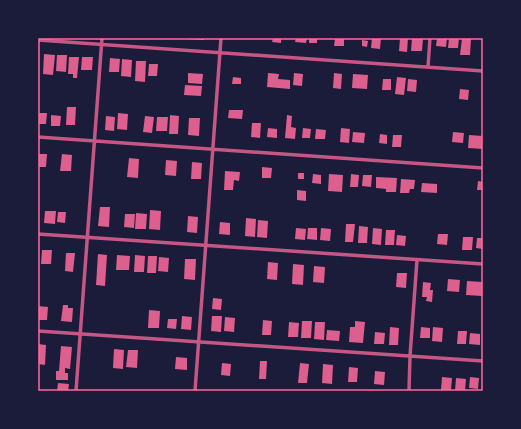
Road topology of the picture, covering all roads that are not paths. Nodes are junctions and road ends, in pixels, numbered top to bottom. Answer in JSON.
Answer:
{"nodes":[{"id":1,"x":102,"y":38,"type":"edge"},
{"id":2,"x":221,"y":38,"type":"edge"},
{"id":3,"x":430,"y":38,"type":"edge"},
{"id":4,"x":38,"y":40,"type":"edge"},
{"id":5,"x":102,"y":44,"type":"junction"},
{"id":6,"x":220,"y":52,"type":"junction"},
{"id":7,"x":428,"y":67,"type":"junction"},
{"id":8,"x":483,"y":71,"type":"edge"},
{"id":9,"x":38,"y":137,"type":"edge"},
{"id":10,"x":95,"y":141,"type":"junction"},
{"id":11,"x":213,"y":149,"type":"junction"},
{"id":12,"x":483,"y":168,"type":"edge"},
{"id":13,"x":38,"y":234,"type":"edge"},
{"id":14,"x":87,"y":237,"type":"junction"},
{"id":15,"x":206,"y":246,"type":"junction"},
{"id":16,"x":417,"y":260,"type":"junction"},
{"id":17,"x":483,"y":264,"type":"edge"},
{"id":18,"x":38,"y":331,"type":"edge"},
{"id":19,"x":80,"y":334,"type":"junction"},
{"id":20,"x":198,"y":342,"type":"junction"},
{"id":21,"x":410,"y":356,"type":"junction"},
{"id":22,"x":483,"y":362,"type":"edge"},
{"id":23,"x":76,"y":391,"type":"edge"},
{"id":24,"x":195,"y":391,"type":"edge"},
{"id":25,"x":409,"y":391,"type":"edge"}],
"edges":[{"from":1,"to":5,"type":"street"},
{"from":2,"to":6,"type":"street"},
{"from":3,"to":7,"type":"street"},
{"from":4,"to":5,"type":"street"},
{"from":5,"to":6,"type":"street"},
{"from":5,"to":10,"type":"street"},
{"from":6,"to":7,"type":"street"},
{"from":6,"to":11,"type":"street"},
{"from":7,"to":8,"type":"street"},
{"from":9,"to":10,"type":"street"},
{"from":10,"to":11,"type":"street"},
{"from":10,"to":14,"type":"street"},
{"from":11,"to":12,"type":"street"},
{"from":11,"to":15,"type":"street"},
{"from":13,"to":14,"type":"street"},
{"from":14,"to":15,"type":"street"},
{"from":14,"to":19,"type":"street"},
{"from":15,"to":16,"type":"street"},
{"from":15,"to":20,"type":"street"},
{"from":16,"to":17,"type":"street"},
{"from":16,"to":21,"type":"street"},
{"from":18,"to":19,"type":"street"},
{"from":19,"to":20,"type":"street"},
{"from":19,"to":23,"type":"street"},
{"from":20,"to":21,"type":"street"},
{"from":20,"to":24,"type":"street"},
{"from":21,"to":22,"type":"street"},
{"from":21,"to":25,"type":"street"}]}
